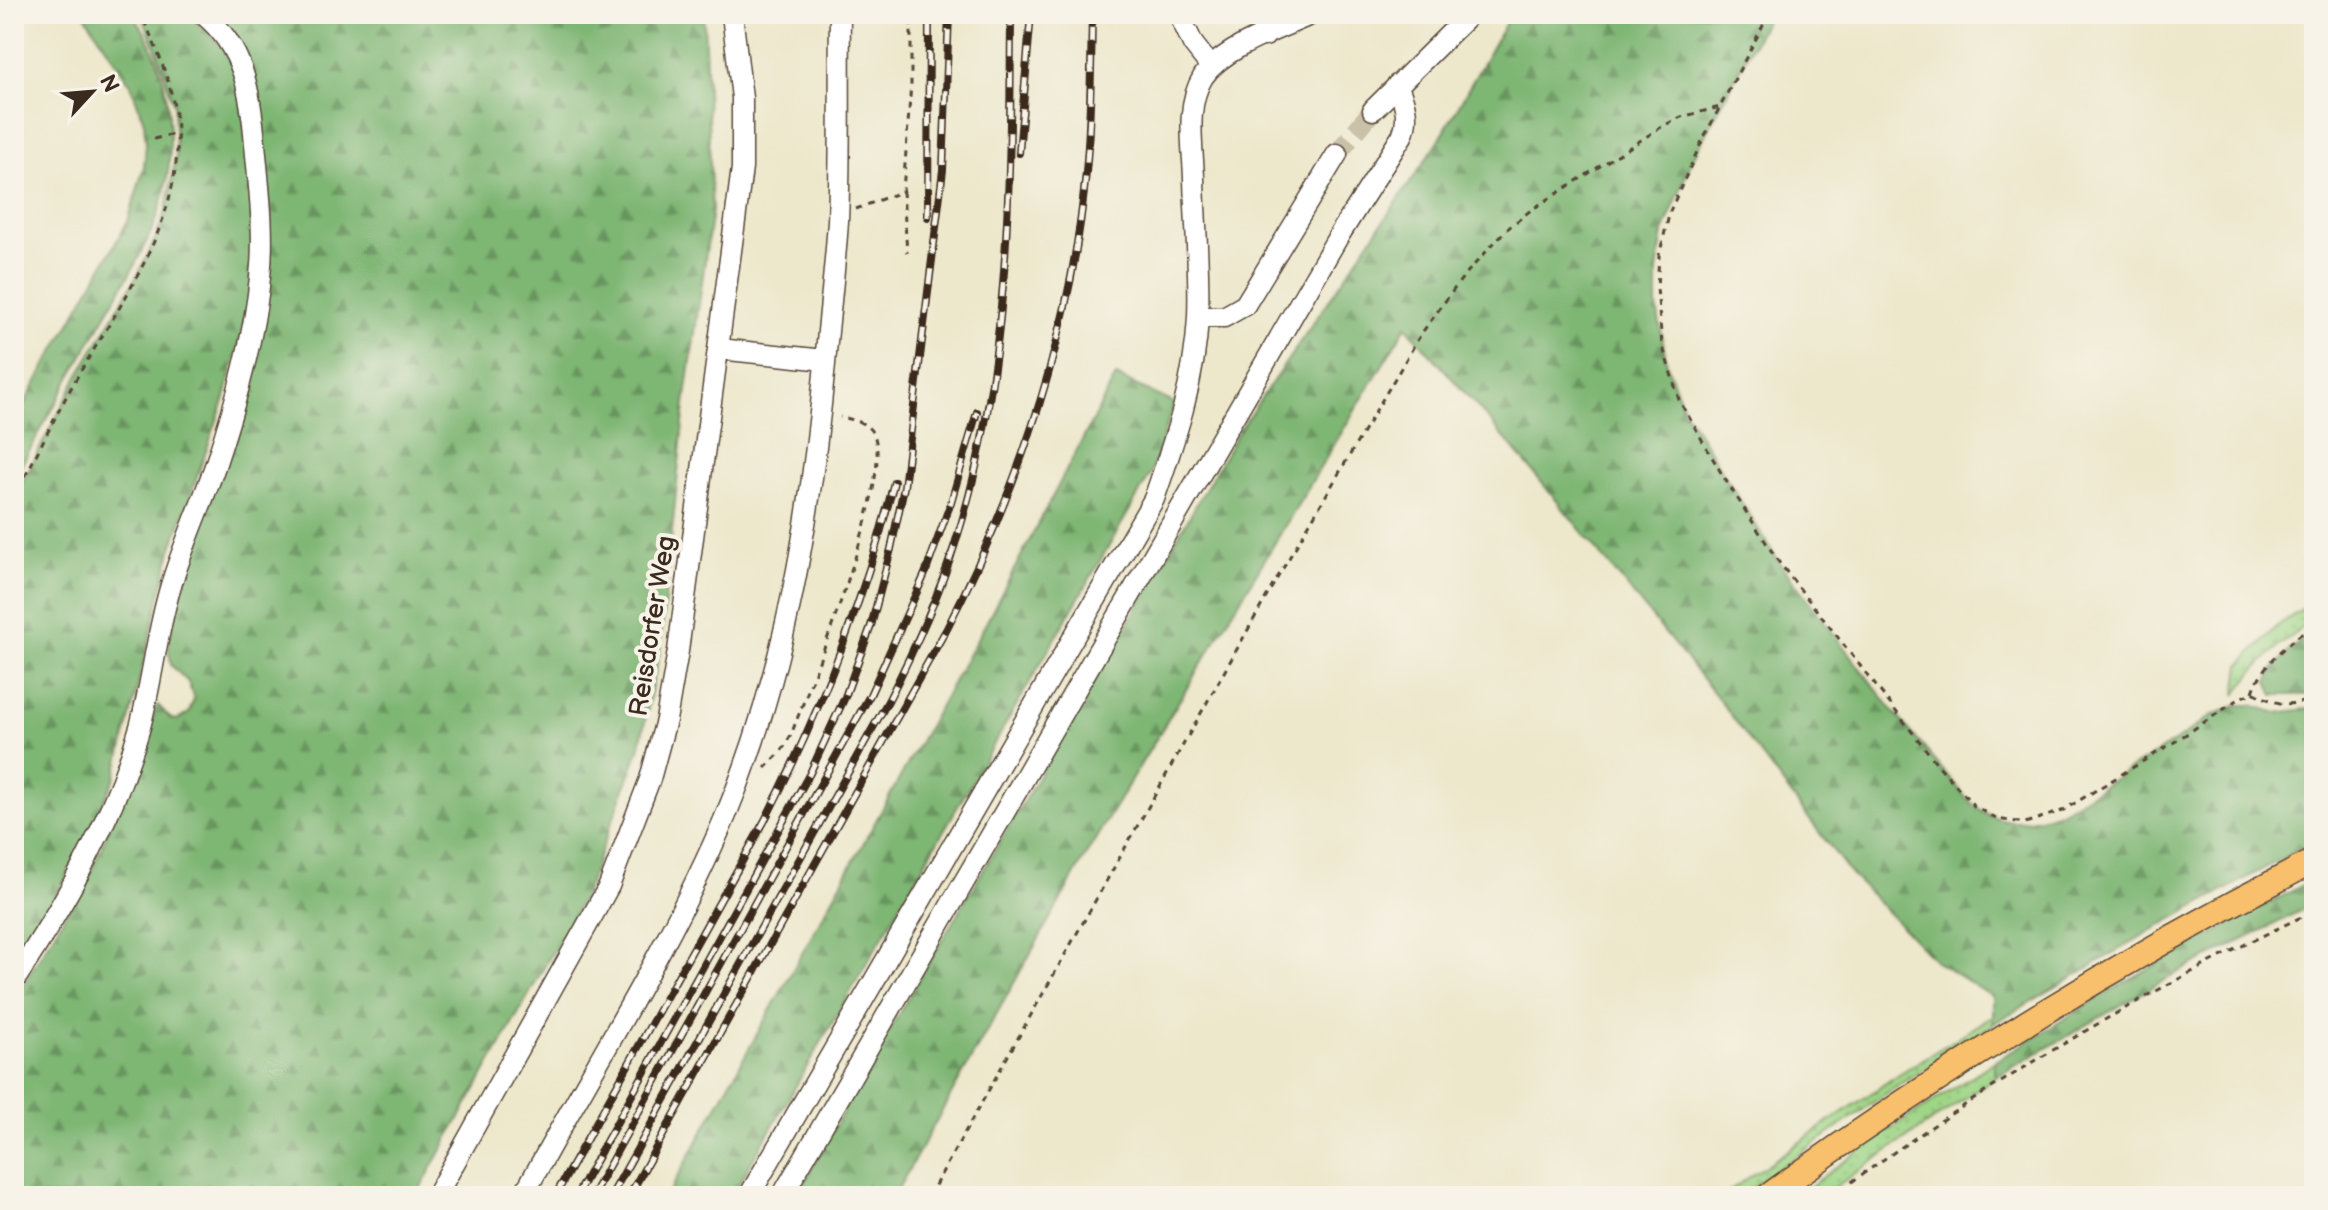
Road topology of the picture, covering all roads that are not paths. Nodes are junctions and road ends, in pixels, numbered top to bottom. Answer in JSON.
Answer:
{"nodes":[{"id":1,"x":203,"y":14,"type":"edge"},
{"id":2,"x":732,"y":14,"type":"edge"},
{"id":3,"x":840,"y":14,"type":"edge"},
{"id":4,"x":1179,"y":14,"type":"edge"},
{"id":5,"x":1259,"y":14,"type":"edge"},
{"id":6,"x":1312,"y":14,"type":"edge"},
{"id":7,"x":1470,"y":14,"type":"edge"},
{"id":8,"x":1265,"y":36,"type":"junction"},
{"id":9,"x":1211,"y":67,"type":"junction"},
{"id":10,"x":1397,"y":85,"type":"junction"},
{"id":11,"x":1373,"y":110,"type":"tunnel mouth"},
{"id":12,"x":1337,"y":154,"type":"tunnel mouth"},
{"id":13,"x":1198,"y":317,"type":"junction"},
{"id":14,"x":719,"y":349,"type":"junction"},
{"id":15,"x":825,"y":360,"type":"junction"},
{"id":16,"x":2314,"y":861,"type":"edge"},
{"id":17,"x":14,"y":981,"type":"edge"},
{"id":18,"x":436,"y":1196,"type":"edge"},
{"id":19,"x":523,"y":1196,"type":"edge"},
{"id":20,"x":749,"y":1196,"type":"edge"},
{"id":21,"x":782,"y":1196,"type":"edge"},
{"id":22,"x":1768,"y":1196,"type":"edge"}],
"edges":[{"from":1,"to":17,"type":"street"},
{"from":2,"to":14,"type":"street","name":"Reisdorfer Weg"},
{"from":3,"to":15,"type":"street"},
{"from":4,"to":9,"type":"street"},
{"from":5,"to":8,"type":"street"},
{"from":6,"to":8,"type":"street"},
{"from":7,"to":10,"type":"street"},
{"from":8,"to":9,"type":"street"},
{"from":9,"to":13,"type":"street"},
{"from":10,"to":11,"type":"street"},
{"from":10,"to":21,"type":"street"},
{"from":12,"to":13,"type":"street"},
{"from":13,"to":20,"type":"street"},
{"from":14,"to":15,"type":"street"},
{"from":14,"to":18,"type":"street","name":"Reisdorfer Weg"},
{"from":15,"to":19,"type":"street"},
{"from":16,"to":22,"type":"main road"}]}
